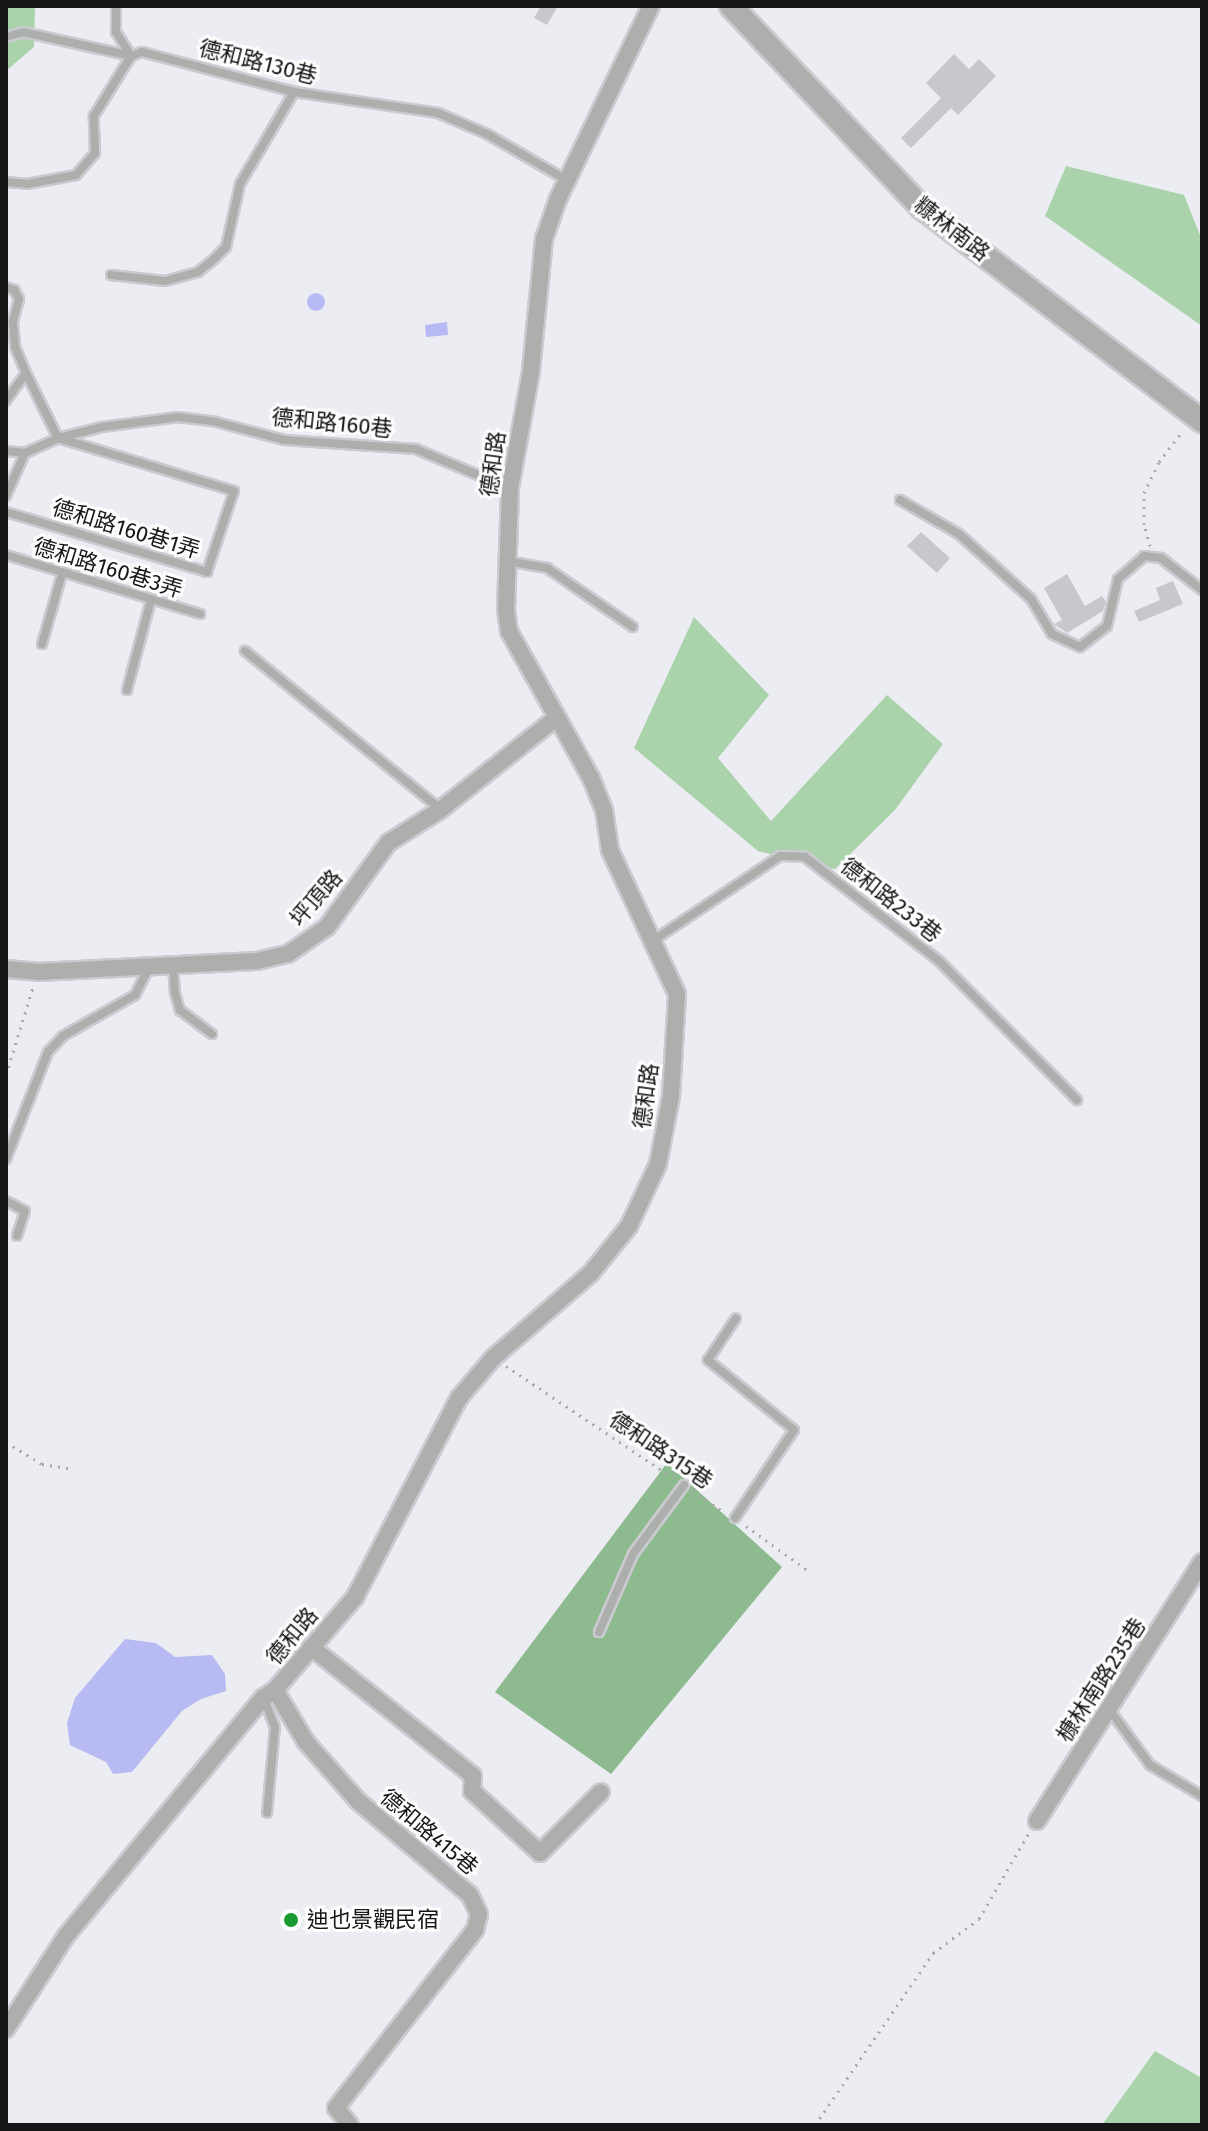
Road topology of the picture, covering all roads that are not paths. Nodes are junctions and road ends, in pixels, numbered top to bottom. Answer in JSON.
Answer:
{"nodes":[{"id":1,"x":116,"y":6,"type":"edge"},
{"id":2,"x":651,"y":6,"type":"edge"},
{"id":3,"x":731,"y":6,"type":"edge"},
{"id":4,"x":6,"y":37,"type":"edge"},
{"id":5,"x":131,"y":56,"type":"junction"},
{"id":6,"x":294,"y":92,"type":"junction"},
{"id":7,"x":6,"y":182,"type":"edge"},
{"id":8,"x":568,"y":182,"type":"junction"},
{"id":9,"x":27,"y":184,"type":"junction"},
{"id":10,"x":6,"y":188,"type":"edge"},
{"id":11,"x":111,"y":275,"type":"dead end"},
{"id":12,"x":6,"y":287,"type":"edge"},
{"id":13,"x":26,"y":373,"type":"junction"},
{"id":14,"x":6,"y":401,"type":"edge"},
{"id":15,"x":1198,"y":418,"type":"edge"},
{"id":16,"x":58,"y":438,"type":"junction"},
{"id":17,"x":6,"y":451,"type":"edge"},
{"id":18,"x":25,"y":453,"type":"junction"},
{"id":19,"x":510,"y":488,"type":"junction"},
{"id":20,"x":6,"y":496,"type":"edge"},
{"id":21,"x":900,"y":500,"type":"dead end"},
{"id":22,"x":6,"y":512,"type":"edge"},
{"id":23,"x":6,"y":555,"type":"edge"},
{"id":24,"x":506,"y":561,"type":"junction"},
{"id":25,"x":62,"y":574,"type":"junction"},
{"id":26,"x":1202,"y":590,"type":"edge"},
{"id":27,"x":151,"y":600,"type":"junction"},
{"id":28,"x":200,"y":614,"type":"dead end"},
{"id":29,"x":633,"y":627,"type":"dead end"},
{"id":30,"x":42,"y":644,"type":"dead end"},
{"id":31,"x":245,"y":651,"type":"dead end"},
{"id":32,"x":127,"y":690,"type":"dead end"},
{"id":33,"x":555,"y":719,"type":"junction"},
{"id":34,"x":440,"y":810,"type":"junction"},
{"id":35,"x":654,"y":940,"type":"junction"},
{"id":36,"x":173,"y":965,"type":"junction"},
{"id":37,"x":150,"y":966,"type":"junction"},
{"id":38,"x":6,"y":969,"type":"edge"},
{"id":39,"x":212,"y":1034,"type":"dead end"},
{"id":40,"x":1077,"y":1100,"type":"dead end"},
{"id":41,"x":6,"y":1159,"type":"edge"},
{"id":42,"x":6,"y":1201,"type":"edge"},
{"id":43,"x":17,"y":1236,"type":"dead end"},
{"id":44,"x":736,"y":1318,"type":"dead end"},
{"id":45,"x":684,"y":1485,"type":"road end"},
{"id":46,"x":735,"y":1518,"type":"road end"},
{"id":47,"x":1202,"y":1562,"type":"edge"},
{"id":48,"x":599,"y":1632,"type":"dead end"},
{"id":49,"x":311,"y":1647,"type":"junction"},
{"id":50,"x":269,"y":1694,"type":"junction"},
{"id":51,"x":1109,"y":1709,"type":"junction"},
{"id":52,"x":601,"y":1792,"type":"dead end"},
{"id":53,"x":1202,"y":1796,"type":"edge"},
{"id":54,"x":267,"y":1813,"type":"dead end"},
{"id":55,"x":1037,"y":1821,"type":"road end"},
{"id":56,"x":6,"y":2029,"type":"edge"},
{"id":57,"x":350,"y":2125,"type":"edge"}],
"edges":[{"from":1,"to":5,"type":"lane"},
{"from":2,"to":8,"type":"street","name":"德和路"},
{"from":3,"to":15,"type":"street","name":"糠林南路"},
{"from":4,"to":5,"type":"lane","name":"德和路130巷"},
{"from":5,"to":6,"type":"lane","name":"德和路130巷"},
{"from":5,"to":9,"type":"lane"},
{"from":6,"to":8,"type":"lane","name":"德和路130巷"},
{"from":6,"to":11,"type":"lane"},
{"from":7,"to":9,"type":"lane"},
{"from":8,"to":19,"type":"street","name":"德和路"},
{"from":9,"to":10,"type":"lane"},
{"from":12,"to":13,"type":"lane"},
{"from":13,"to":14,"type":"lane"},
{"from":13,"to":16,"type":"lane"},
{"from":16,"to":18,"type":"lane","name":"德和路160巷"},
{"from":16,"to":19,"type":"lane","name":"德和路160巷"},
{"from":16,"to":22,"type":"lane","name":"德和路160巷1弄"},
{"from":17,"to":18,"type":"lane"},
{"from":18,"to":20,"type":"lane"},
{"from":19,"to":24,"type":"street","name":"德和路"},
{"from":21,"to":26,"type":"lane"},
{"from":23,"to":25,"type":"lane","name":"德和路160巷3弄"},
{"from":24,"to":29,"type":"lane"},
{"from":24,"to":33,"type":"street","name":"德和路"},
{"from":25,"to":27,"type":"lane","name":"德和路160巷3弄"},
{"from":25,"to":30,"type":"lane"},
{"from":27,"to":28,"type":"lane","name":"德和路160巷3弄"},
{"from":27,"to":32,"type":"lane"},
{"from":31,"to":34,"type":"lane"},
{"from":33,"to":34,"type":"street","name":"坪頂路"},
{"from":33,"to":35,"type":"street","name":"德和路"},
{"from":34,"to":36,"type":"street","name":"坪頂路"},
{"from":35,"to":40,"type":"lane","name":"德和路233巷"},
{"from":35,"to":49,"type":"street","name":"德和路"},
{"from":36,"to":37,"type":"street","name":"坪頂路"},
{"from":36,"to":39,"type":"lane"},
{"from":37,"to":38,"type":"street","name":"坪頂路"},
{"from":37,"to":41,"type":"lane"},
{"from":42,"to":43,"type":"lane"},
{"from":44,"to":46,"type":"lane"},
{"from":45,"to":48,"type":"lane"},
{"from":47,"to":51,"type":"street","name":"槺林南路235巷"},
{"from":49,"to":50,"type":"street","name":"德和路"},
{"from":49,"to":52,"type":"street"},
{"from":50,"to":54,"type":"lane"},
{"from":50,"to":56,"type":"street","name":"德和路"},
{"from":50,"to":57,"type":"street","name":"德和路415巷"},
{"from":51,"to":53,"type":"lane"},
{"from":51,"to":55,"type":"street","name":"槺林南路235巷"}]}
